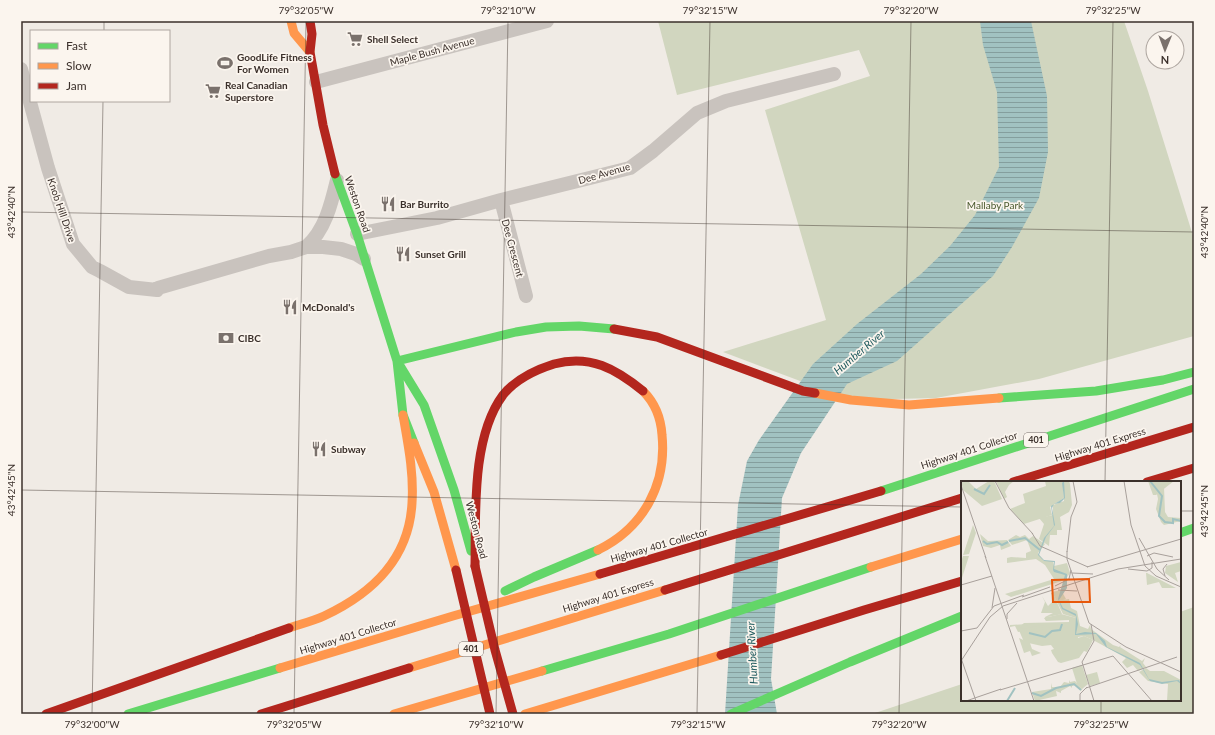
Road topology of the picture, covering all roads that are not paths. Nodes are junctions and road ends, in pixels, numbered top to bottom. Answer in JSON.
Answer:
{"nodes":[{"id":1,"x":291,"y":21,"type":"edge"},
{"id":2,"x":310,"y":21,"type":"edge"},
{"id":3,"x":548,"y":21,"type":"edge"},
{"id":4,"x":310,"y":52,"type":"junction"},
{"id":5,"x":21,"y":70,"type":"edge"},
{"id":6,"x":834,"y":74,"type":"dead end"},
{"id":7,"x":316,"y":82,"type":"junction"},
{"id":8,"x":337,"y":180,"type":"junction"},
{"id":9,"x":501,"y":200,"type":"junction"},
{"id":10,"x":357,"y":234,"type":"junction"},
{"id":11,"x":306,"y":247,"type":"junction"},
{"id":12,"x":364,"y":259,"type":"junction"},
{"id":13,"x":526,"y":296,"type":"dead end"},
{"id":14,"x":397,"y":361,"type":"junction"},
{"id":15,"x":1194,"y":372,"type":"edge"},
{"id":16,"x":1194,"y":389,"type":"edge"},
{"id":17,"x":403,"y":415,"type":"junction"},
{"id":18,"x":1194,"y":427,"type":"edge"},
{"id":19,"x":1194,"y":468,"type":"edge"},
{"id":20,"x":1016,"y":481,"type":"edge"},
{"id":21,"x":1150,"y":481,"type":"edge"},
{"id":22,"x":961,"y":498,"type":"edge"},
{"id":23,"x":1194,"y":528,"type":"edge"},
{"id":24,"x":1181,"y":533,"type":"edge"},
{"id":25,"x":961,"y":539,"type":"edge"},
{"id":26,"x":475,"y":566,"type":"junction"},
{"id":27,"x":961,"y":581,"type":"edge"},
{"id":28,"x":453,"y":616,"type":"junction"},
{"id":29,"x":961,"y":616,"type":"edge"},
{"id":30,"x":46,"y":714,"type":"edge"},
{"id":31,"x":128,"y":714,"type":"edge"},
{"id":32,"x":261,"y":714,"type":"edge"},
{"id":33,"x":394,"y":714,"type":"edge"},
{"id":34,"x":490,"y":714,"type":"edge"},
{"id":35,"x":514,"y":714,"type":"edge"},
{"id":36,"x":525,"y":714,"type":"edge"},
{"id":37,"x":732,"y":714,"type":"edge"}],
"edges":[{"from":1,"to":4,"type":"main road","name":"Weston Road"},
{"from":2,"to":4,"type":"main road","name":"Weston Road"},
{"from":3,"to":7,"type":"street","name":"Maple Bush Avenue"},
{"from":4,"to":7,"type":"main road","name":"Weston Road"},
{"from":5,"to":11,"type":"street","name":"Knob Hill Drive"},
{"from":6,"to":9,"type":"street","name":"Dee Avenue"},
{"from":7,"to":8,"type":"main road","name":"Weston Road"},
{"from":8,"to":10,"type":"main road","name":"Weston Road"},
{"from":8,"to":11,"type":"street"},
{"from":9,"to":10,"type":"street","name":"Dee Avenue"},
{"from":9,"to":13,"type":"street","name":"Dee Crescent"},
{"from":10,"to":12,"type":"main road","name":"Weston Road"},
{"from":11,"to":12,"type":"street","name":"Knob Hill Drive"},
{"from":12,"to":14,"type":"main road","name":"Weston Road"},
{"from":14,"to":15,"type":"main road"},
{"from":14,"to":17,"type":"main road","name":"Weston Road"},
{"from":14,"to":26,"type":"main road","name":"Weston Road"},
{"from":16,"to":28,"type":"main road","name":"Highway 401 Collector","number":"401"},
{"from":17,"to":30,"type":"main road"},
{"from":17,"to":34,"type":"main road","name":"Weston Road","bridge":true},
{"from":18,"to":20,"type":"main road","name":"Highway 401 Express"},
{"from":19,"to":21,"type":"main road"},
{"from":22,"to":32,"type":"main road","name":"Highway 401 Express","number":"401"},
{"from":23,"to":24,"type":"main road"},
{"from":25,"to":33,"type":"main road"},
{"from":26,"to":28,"type":"main road"},
{"from":26,"to":35,"type":"main road","name":"Weston Road","bridge":true},
{"from":27,"to":36,"type":"main road"},
{"from":28,"to":31,"type":"main road","name":"Highway 401 Collector","number":"401"},
{"from":29,"to":37,"type":"main road"}]}
